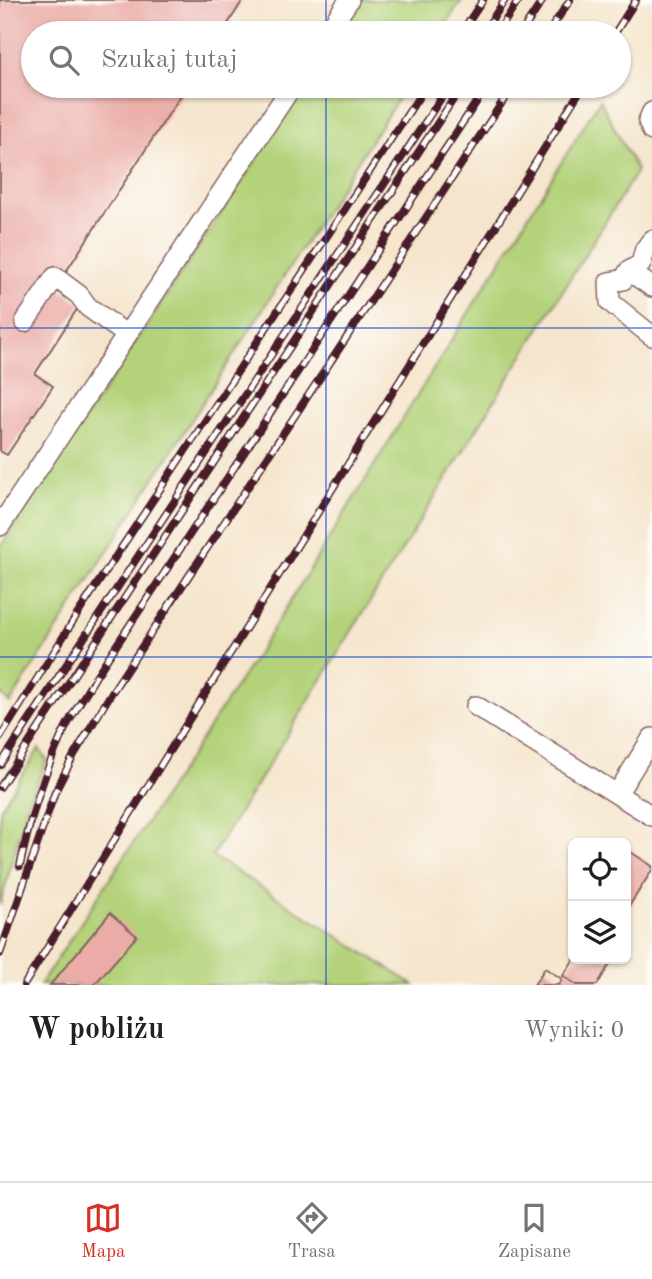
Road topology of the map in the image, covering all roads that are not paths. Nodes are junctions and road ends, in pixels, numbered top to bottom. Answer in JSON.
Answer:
{"nodes":[{"id":1,"x":349,"y":0,"type":"edge"},
{"id":2,"x":335,"y":21,"type":"edge"},
{"id":3,"x":284,"y":98,"type":"edge"},
{"id":4,"x":652,"y":112,"type":"edge"},
{"id":5,"x":652,"y":131,"type":"edge"},
{"id":6,"x":652,"y":240,"type":"edge"},
{"id":7,"x":629,"y":271,"type":"junction"},
{"id":8,"x":652,"y":287,"type":"edge"},
{"id":9,"x":25,"y":322,"type":"dead end"},
{"id":10,"x":127,"y":335,"type":"junction"},
{"id":11,"x":652,"y":336,"type":"edge"},
{"id":12,"x":0,"y":526,"type":"edge"},
{"id":13,"x":476,"y":706,"type":"dead end"},
{"id":14,"x":652,"y":738,"type":"edge"},
{"id":15,"x":617,"y":794,"type":"junction"},
{"id":16,"x":652,"y":816,"type":"edge"}],
"edges":[{"from":1,"to":2,"type":"lane"},
{"from":3,"to":10,"type":"lane"},
{"from":4,"to":5,"type":"lane"},
{"from":6,"to":7,"type":"lane"},
{"from":7,"to":8,"type":"lane"},
{"from":7,"to":11,"type":"lane"},
{"from":9,"to":10,"type":"lane"},
{"from":10,"to":12,"type":"lane"},
{"from":13,"to":15,"type":"lane"},
{"from":14,"to":15,"type":"lane"},
{"from":15,"to":16,"type":"lane"}]}
